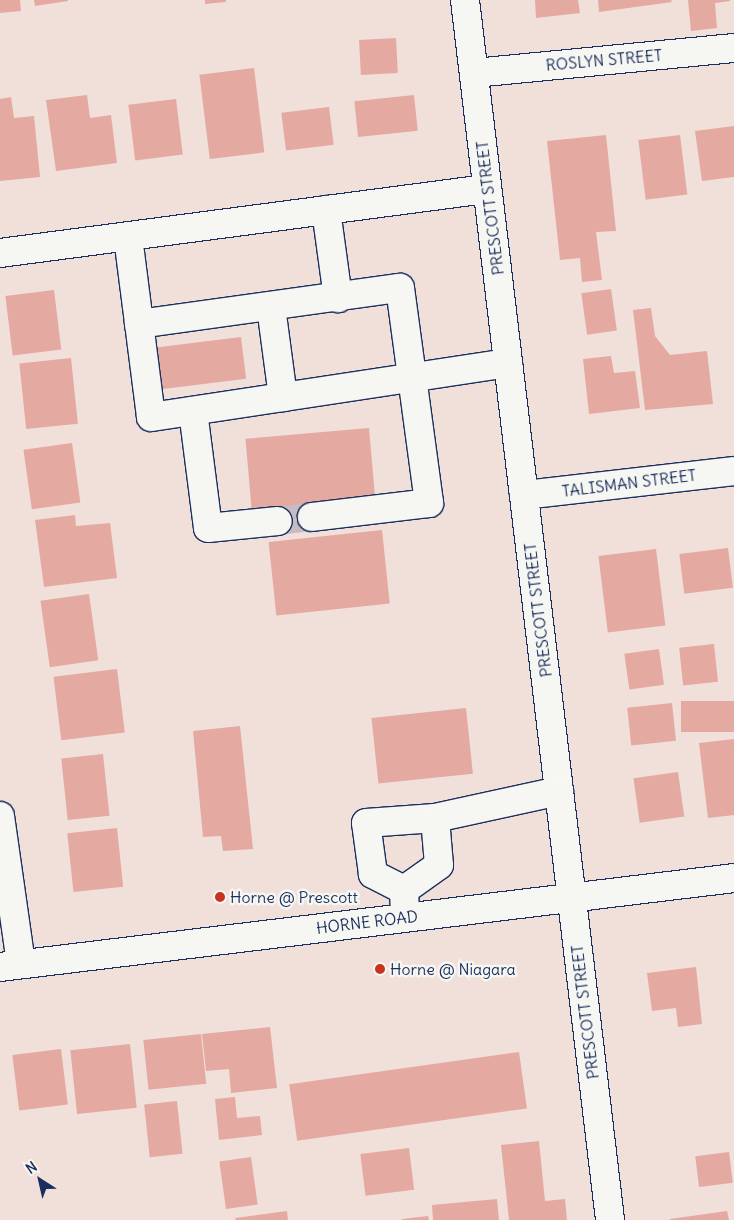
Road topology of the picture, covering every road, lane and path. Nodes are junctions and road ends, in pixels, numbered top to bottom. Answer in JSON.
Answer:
{"nodes":[{"id":1,"x":465,"y":0,"type":"edge"},
{"id":2,"x":734,"y":48,"type":"edge"},
{"id":3,"x":474,"y":73,"type":"junction"},
{"id":4,"x":487,"y":189,"type":"junction"},
{"id":5,"x":326,"y":210,"type":"junction"},
{"id":6,"x":128,"y":236,"type":"junction"},
{"id":7,"x":0,"y":253,"type":"edge"},
{"id":8,"x":338,"y":298,"type":"junction"},
{"id":9,"x":271,"y":307,"type":"junction"},
{"id":10,"x":139,"y":324,"type":"junction"},
{"id":11,"x":508,"y":363,"type":"junction"},
{"id":12,"x":411,"y":378,"type":"junction"},
{"id":13,"x":283,"y":397,"type":"junction"},
{"id":14,"x":193,"y":411,"type":"junction"},
{"id":15,"x":734,"y":471,"type":"edge"},
{"id":16,"x":524,"y":495,"type":"junction"},
{"id":17,"x":312,"y":517,"type":"tunnel mouth"},
{"id":18,"x":278,"y":521,"type":"tunnel mouth"},
{"id":19,"x":560,"y":791,"type":"junction"},
{"id":20,"x":0,"y":816,"type":"edge"},
{"id":21,"x":435,"y":818,"type":"junction"},
{"id":22,"x":734,"y":878,"type":"edge"},
{"id":23,"x":404,"y":890,"type":"junction"},
{"id":24,"x":572,"y":897,"type":"junction"},
{"id":25,"x":405,"y":917,"type":"junction"},
{"id":26,"x":10,"y":965,"type":"edge"},
{"id":27,"x":610,"y":1220,"type":"edge"}],
"edges":[{"from":1,"to":3,"type":"street","name":"PRESCOTT STREET"},
{"from":2,"to":3,"type":"street","name":"ROSLYN STREET"},
{"from":3,"to":4,"type":"street","name":"PRESCOTT STREET"},
{"from":4,"to":5,"type":"street"},
{"from":4,"to":11,"type":"street","name":"PRESCOTT STREET"},
{"from":5,"to":6,"type":"street"},
{"from":5,"to":8,"type":"street"},
{"from":6,"to":7,"type":"street"},
{"from":6,"to":10,"type":"street"},
{"from":8,"to":9,"type":"street"},
{"from":8,"to":12,"type":"street"},
{"from":9,"to":10,"type":"street"},
{"from":9,"to":13,"type":"street"},
{"from":10,"to":14,"type":"street"},
{"from":11,"to":12,"type":"street"},
{"from":11,"to":16,"type":"street","name":"PRESCOTT STREET"},
{"from":12,"to":13,"type":"street"},
{"from":12,"to":17,"type":"street"},
{"from":13,"to":14,"type":"street"},
{"from":14,"to":18,"type":"street"},
{"from":15,"to":16,"type":"street","name":"TALISMAN STREET"},
{"from":16,"to":19,"type":"street","name":"PRESCOTT STREET"},
{"from":19,"to":21,"type":"street"},
{"from":19,"to":24,"type":"street","name":"PRESCOTT STREET"},
{"from":20,"to":26,"type":"street"},
{"from":21,"to":23,"type":"street"},
{"from":21,"to":23,"type":"street"},
{"from":22,"to":24,"type":"street","name":"HORNE ROAD"},
{"from":23,"to":25,"type":"street"},
{"from":24,"to":25,"type":"street","name":"HORNE ROAD"},
{"from":24,"to":27,"type":"street","name":"PRESCOTT STREET"},
{"from":25,"to":26,"type":"street","name":"HORNE ROAD"}]}
